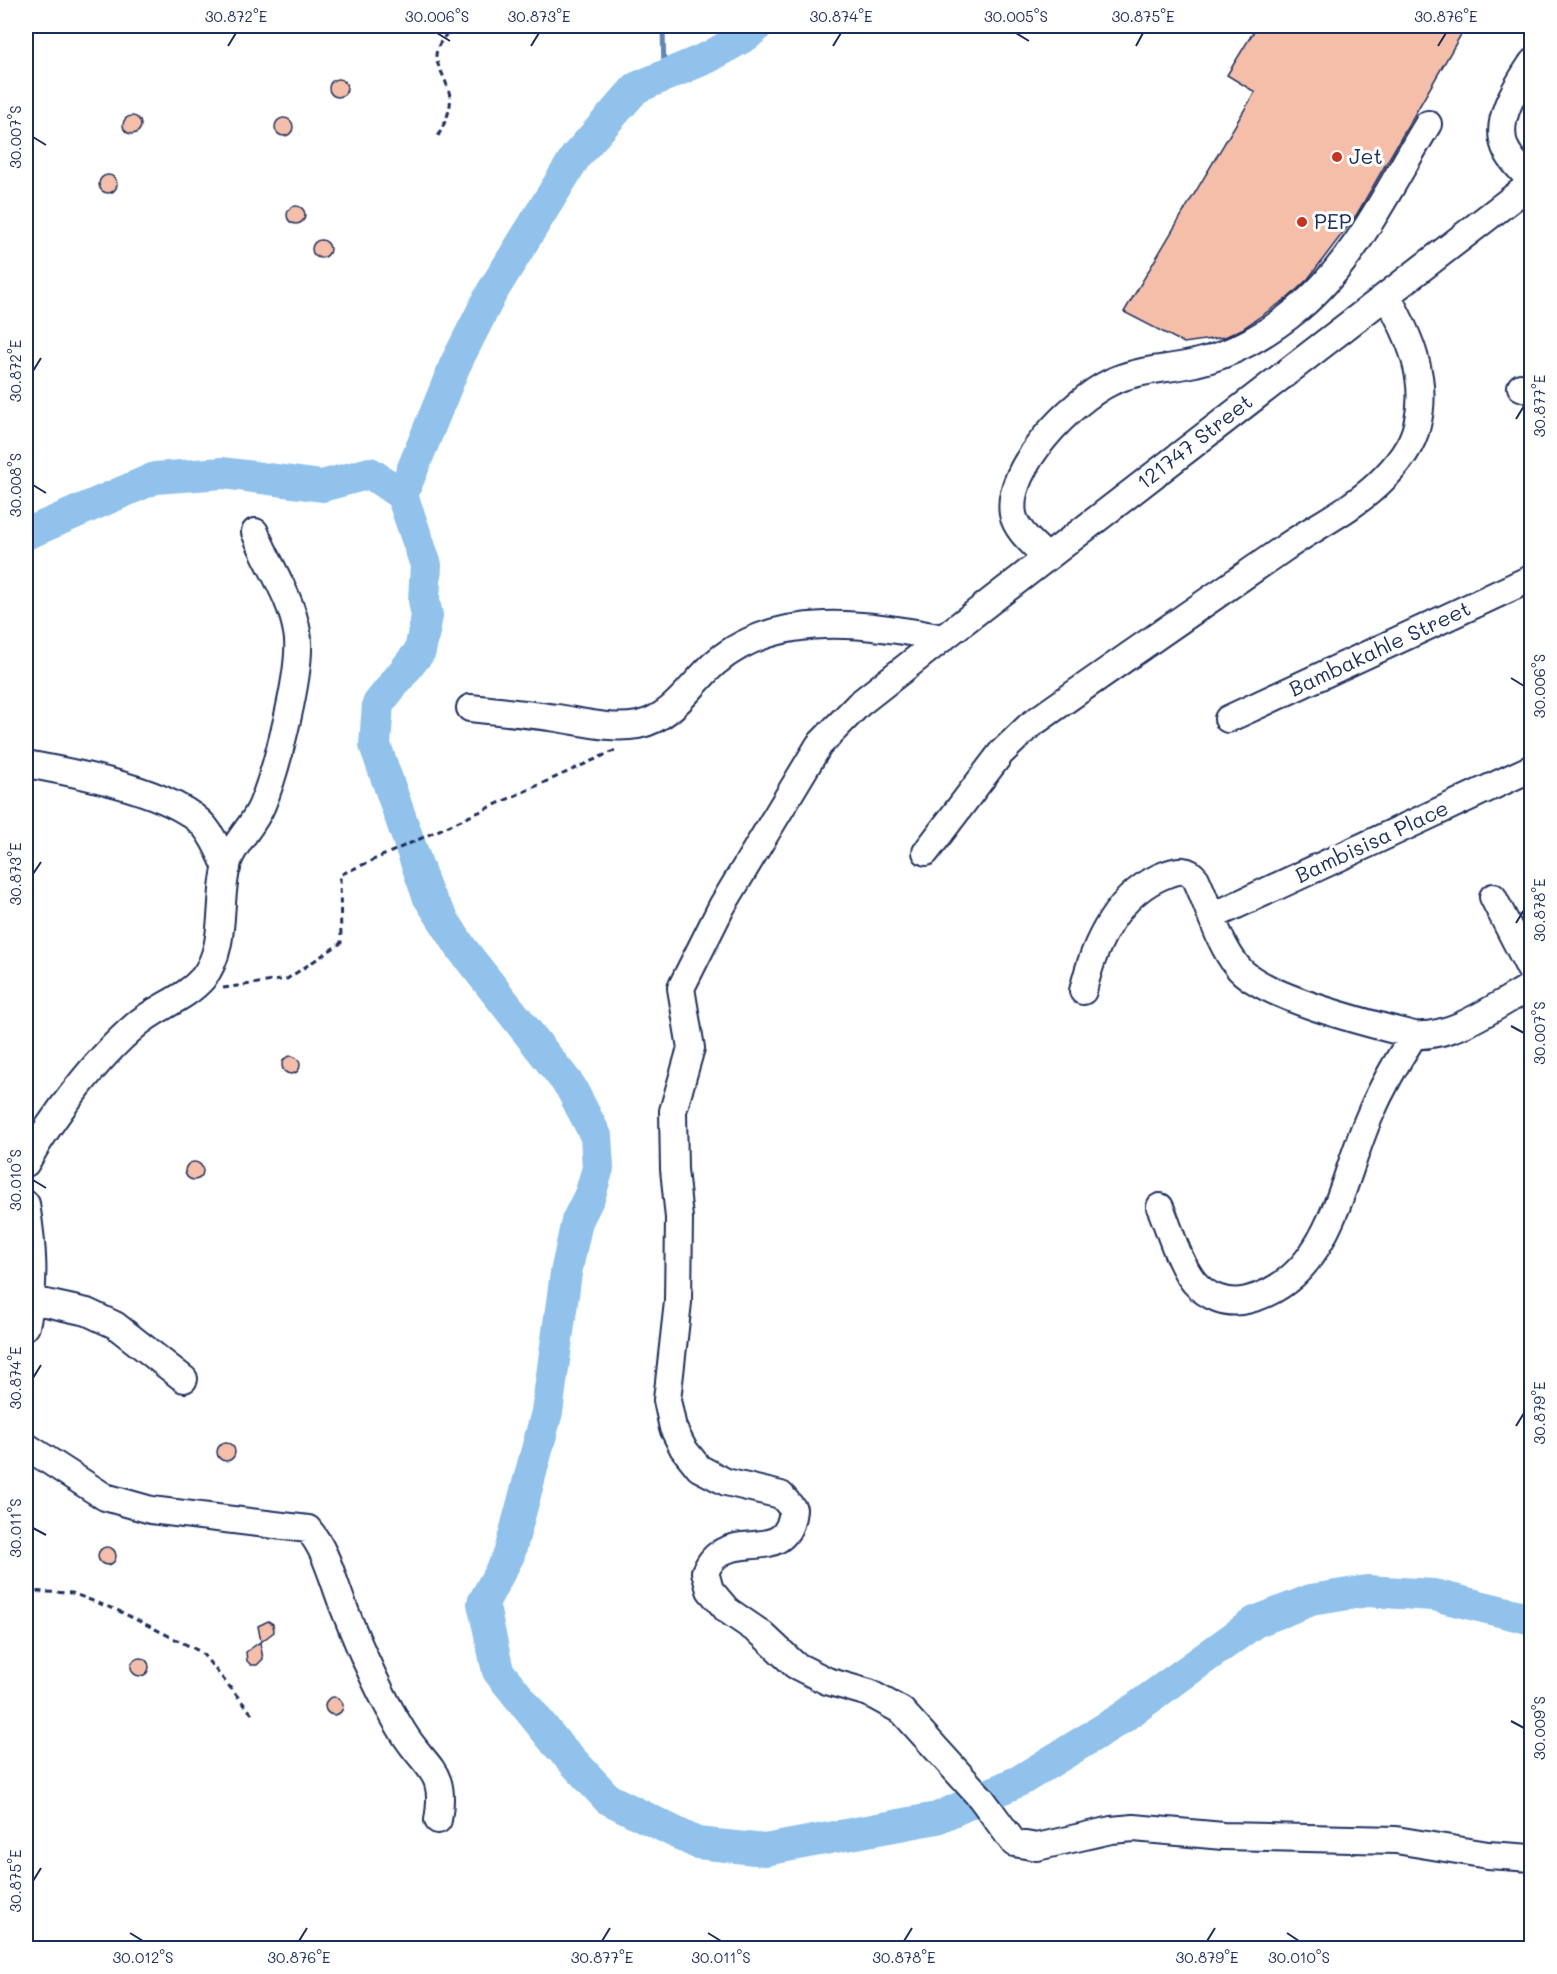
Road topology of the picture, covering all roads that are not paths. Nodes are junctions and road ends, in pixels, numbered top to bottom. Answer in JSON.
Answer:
{"nodes":[{"id":1,"x":1532,"y":63,"type":"edge"},
{"id":2,"x":1428,"y":124,"type":"dead end"},
{"id":3,"x":1532,"y":182,"type":"edge"},
{"id":4,"x":1387,"y":296,"type":"junction"},
{"id":5,"x":255,"y":532,"type":"dead end"},
{"id":6,"x":1046,"y":557,"type":"junction"},
{"id":7,"x":1532,"y":578,"type":"edge"},
{"id":8,"x":942,"y":638,"type":"junction"},
{"id":9,"x":471,"y":708,"type":"dead end"},
{"id":10,"x":1228,"y":719,"type":"dead end"},
{"id":11,"x":26,"y":764,"type":"edge"},
{"id":12,"x":1532,"y":768,"type":"edge"},
{"id":13,"x":926,"y":852,"type":"dead end"},
{"id":14,"x":227,"y":868,"type":"junction"},
{"id":15,"x":1493,"y":897,"type":"dead end"},
{"id":16,"x":1213,"y":916,"type":"junction"},
{"id":17,"x":1532,"y":972,"type":"edge"},
{"id":18,"x":1532,"y":986,"type":"edge"},
{"id":19,"x":1083,"y":991,"type":"dead end"},
{"id":20,"x":1414,"y":1035,"type":"junction"},
{"id":21,"x":26,"y":1163,"type":"edge"},
{"id":22,"x":26,"y":1204,"type":"edge"},
{"id":23,"x":1160,"y":1207,"type":"dead end"},
{"id":24,"x":32,"y":1300,"type":"junction"},
{"id":25,"x":26,"y":1326,"type":"edge"},
{"id":26,"x":184,"y":1379,"type":"dead end"},
{"id":27,"x":26,"y":1446,"type":"edge"},
{"id":28,"x":438,"y":1820,"type":"dead end"},
{"id":29,"x":1532,"y":1858,"type":"edge"}],
"edges":[{"from":1,"to":3,"type":"street"},
{"from":2,"to":6,"type":"street"},
{"from":3,"to":4,"type":"street","name":"121747 Street"},
{"from":4,"to":6,"type":"street","name":"121747 Street"},
{"from":4,"to":13,"type":"street"},
{"from":5,"to":14,"type":"street"},
{"from":6,"to":8,"type":"street","name":"121747 Street"},
{"from":7,"to":10,"type":"street","name":"Bambakahle Street"},
{"from":8,"to":9,"type":"street"},
{"from":8,"to":29,"type":"street","name":"121747 Street"},
{"from":11,"to":14,"type":"street"},
{"from":12,"to":16,"type":"street","name":"Bambisisa Place"},
{"from":14,"to":21,"type":"street"},
{"from":15,"to":17,"type":"street"},
{"from":16,"to":19,"type":"street"},
{"from":16,"to":20,"type":"street"},
{"from":18,"to":20,"type":"street"},
{"from":20,"to":23,"type":"street"},
{"from":22,"to":24,"type":"street"},
{"from":24,"to":25,"type":"street"},
{"from":24,"to":26,"type":"street"},
{"from":27,"to":28,"type":"street"}]}
